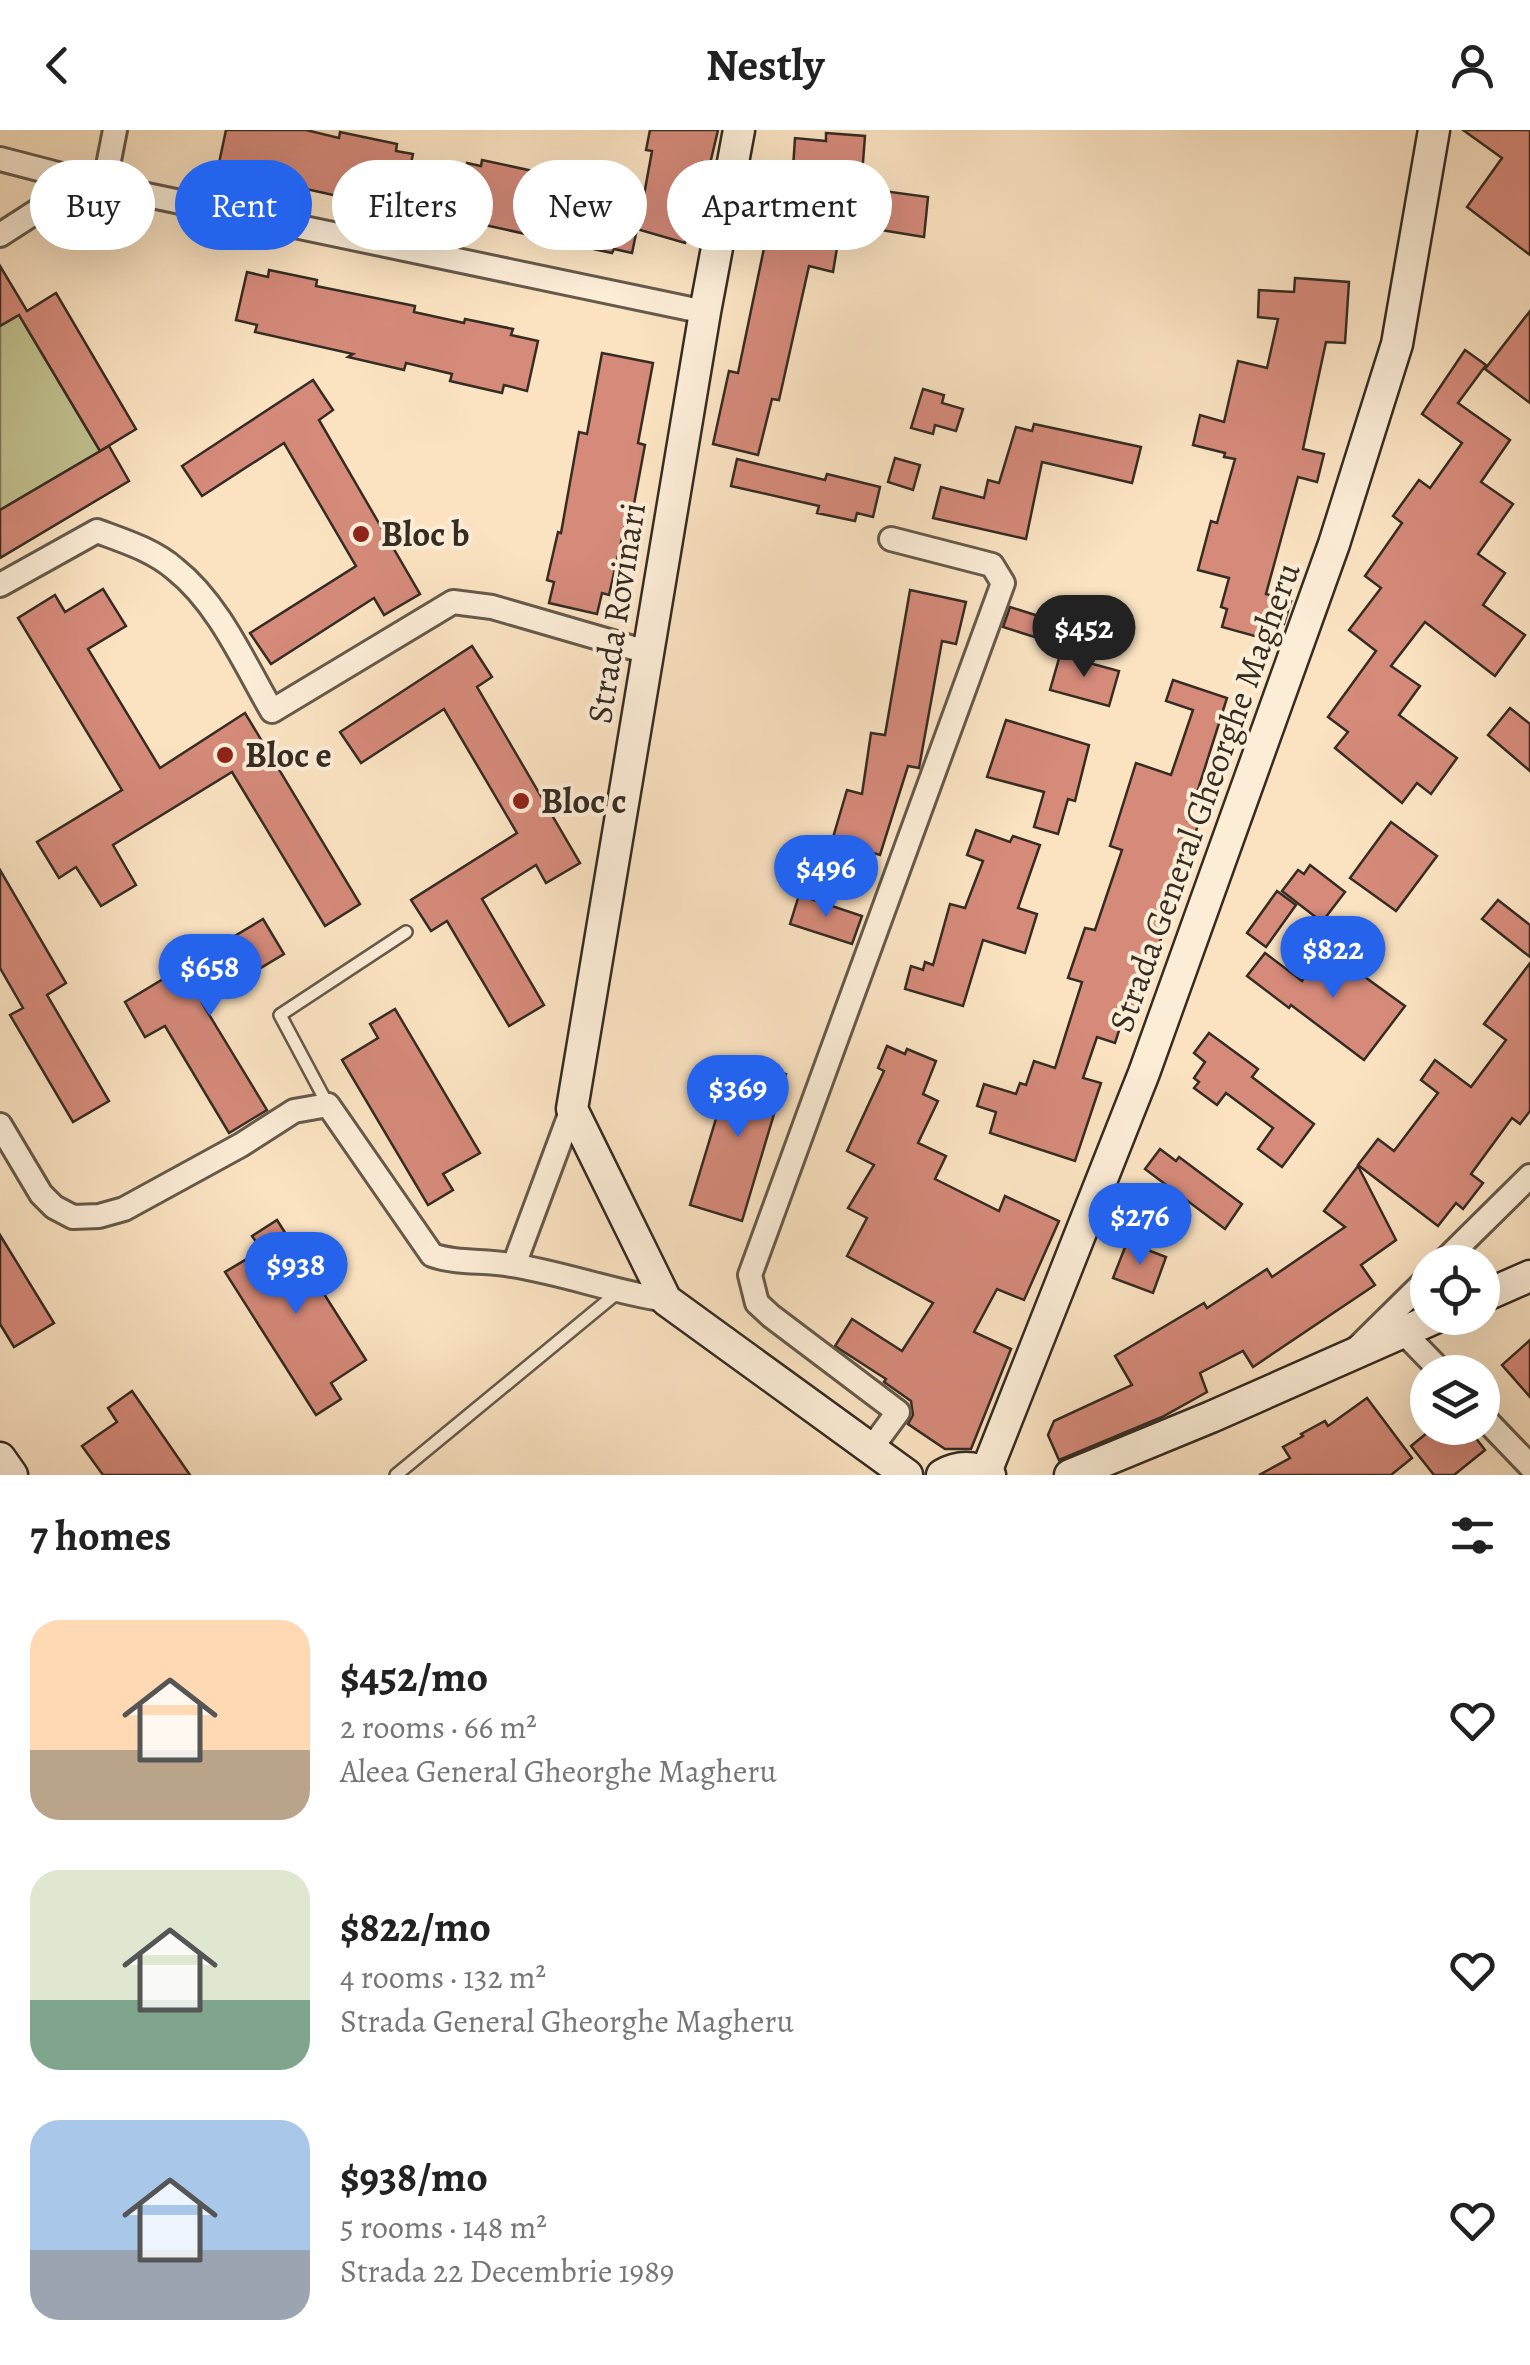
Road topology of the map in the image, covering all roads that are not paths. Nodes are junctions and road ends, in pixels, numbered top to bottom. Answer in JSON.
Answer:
{"nodes":[{"id":1,"x":116,"y":130,"type":"edge"},
{"id":2,"x":739,"y":130,"type":"edge"},
{"id":3,"x":1434,"y":130,"type":"edge"},
{"id":4,"x":0,"y":159,"type":"edge"},
{"id":5,"x":110,"y":160,"type":"edge"},
{"id":6,"x":30,"y":167,"type":"edge"},
{"id":7,"x":155,"y":197,"type":"edge"},
{"id":8,"x":30,"y":215,"type":"edge"},
{"id":9,"x":0,"y":235,"type":"edge"},
{"id":10,"x":705,"y":312,"type":"junction"},
{"id":11,"x":891,"y":539,"type":"dead end"},
{"id":12,"x":0,"y":585,"type":"edge"},
{"id":13,"x":647,"y":652,"type":"junction"},
{"id":14,"x":406,"y":932,"type":"dead end"},
{"id":15,"x":328,"y":1105,"type":"junction"},
{"id":16,"x":572,"y":1110,"type":"junction"},
{"id":17,"x":0,"y":1125,"type":"edge"},
{"id":18,"x":1530,"y":1176,"type":"edge"},
{"id":19,"x":1460,"y":1245,"type":"edge"},
{"id":20,"x":514,"y":1265,"type":"junction"},
{"id":21,"x":1530,"y":1276,"type":"edge"},
{"id":22,"x":1500,"y":1289,"type":"edge"},
{"id":23,"x":618,"y":1293,"type":"junction"},
{"id":24,"x":1410,"y":1296,"type":"edge"},
{"id":25,"x":666,"y":1300,"type":"junction"},
{"id":26,"x":1410,"y":1329,"type":"edge"},
{"id":27,"x":1403,"y":1332,"type":"junction"},
{"id":28,"x":1350,"y":1355,"type":"junction"},
{"id":29,"x":1425,"y":1355,"type":"edge"},
{"id":30,"x":1500,"y":1435,"type":"edge"},
{"id":31,"x":870,"y":1450,"type":"junction"},
{"id":32,"x":0,"y":1458,"type":"edge"},
{"id":33,"x":1530,"y":1466,"type":"edge"},
{"id":34,"x":988,"y":1474,"type":"edge"},
{"id":35,"x":12,"y":1475,"type":"edge"},
{"id":36,"x":396,"y":1475,"type":"edge"},
{"id":37,"x":907,"y":1475,"type":"edge"},
{"id":38,"x":942,"y":1475,"type":"edge"},
{"id":39,"x":1070,"y":1475,"type":"edge"}],
"edges":[{"from":1,"to":5,"type":"street"},
{"from":2,"to":10,"type":"street","name":"Strada Rovinari"},
{"from":3,"to":34,"type":"street","name":"Strada General Gheorghe Magheru"},
{"from":4,"to":6,"type":"street"},
{"from":7,"to":10,"type":"street"},
{"from":8,"to":9,"type":"street"},
{"from":10,"to":13,"type":"street","name":"Strada Rovinari"},
{"from":11,"to":31,"type":"street"},
{"from":12,"to":13,"type":"street"},
{"from":13,"to":16,"type":"street","name":"Strada Rovinari"},
{"from":14,"to":15,"type":"lane"},
{"from":15,"to":17,"type":"street"},
{"from":15,"to":20,"type":"street"},
{"from":16,"to":20,"type":"street","name":"Strada Rovinari"},
{"from":16,"to":25,"type":"street"},
{"from":18,"to":19,"type":"street"},
{"from":20,"to":23,"type":"street"},
{"from":21,"to":22,"type":"street"},
{"from":23,"to":25,"type":"street"},
{"from":23,"to":36,"type":"lane"},
{"from":24,"to":28,"type":"street"},
{"from":25,"to":31,"type":"street"},
{"from":26,"to":27,"type":"street"},
{"from":27,"to":28,"type":"street"},
{"from":27,"to":29,"type":"street"},
{"from":28,"to":39,"type":"street"},
{"from":30,"to":33,"type":"street"},
{"from":31,"to":37,"type":"street"},
{"from":32,"to":35,"type":"street"},
{"from":34,"to":38,"type":"street"}]}
